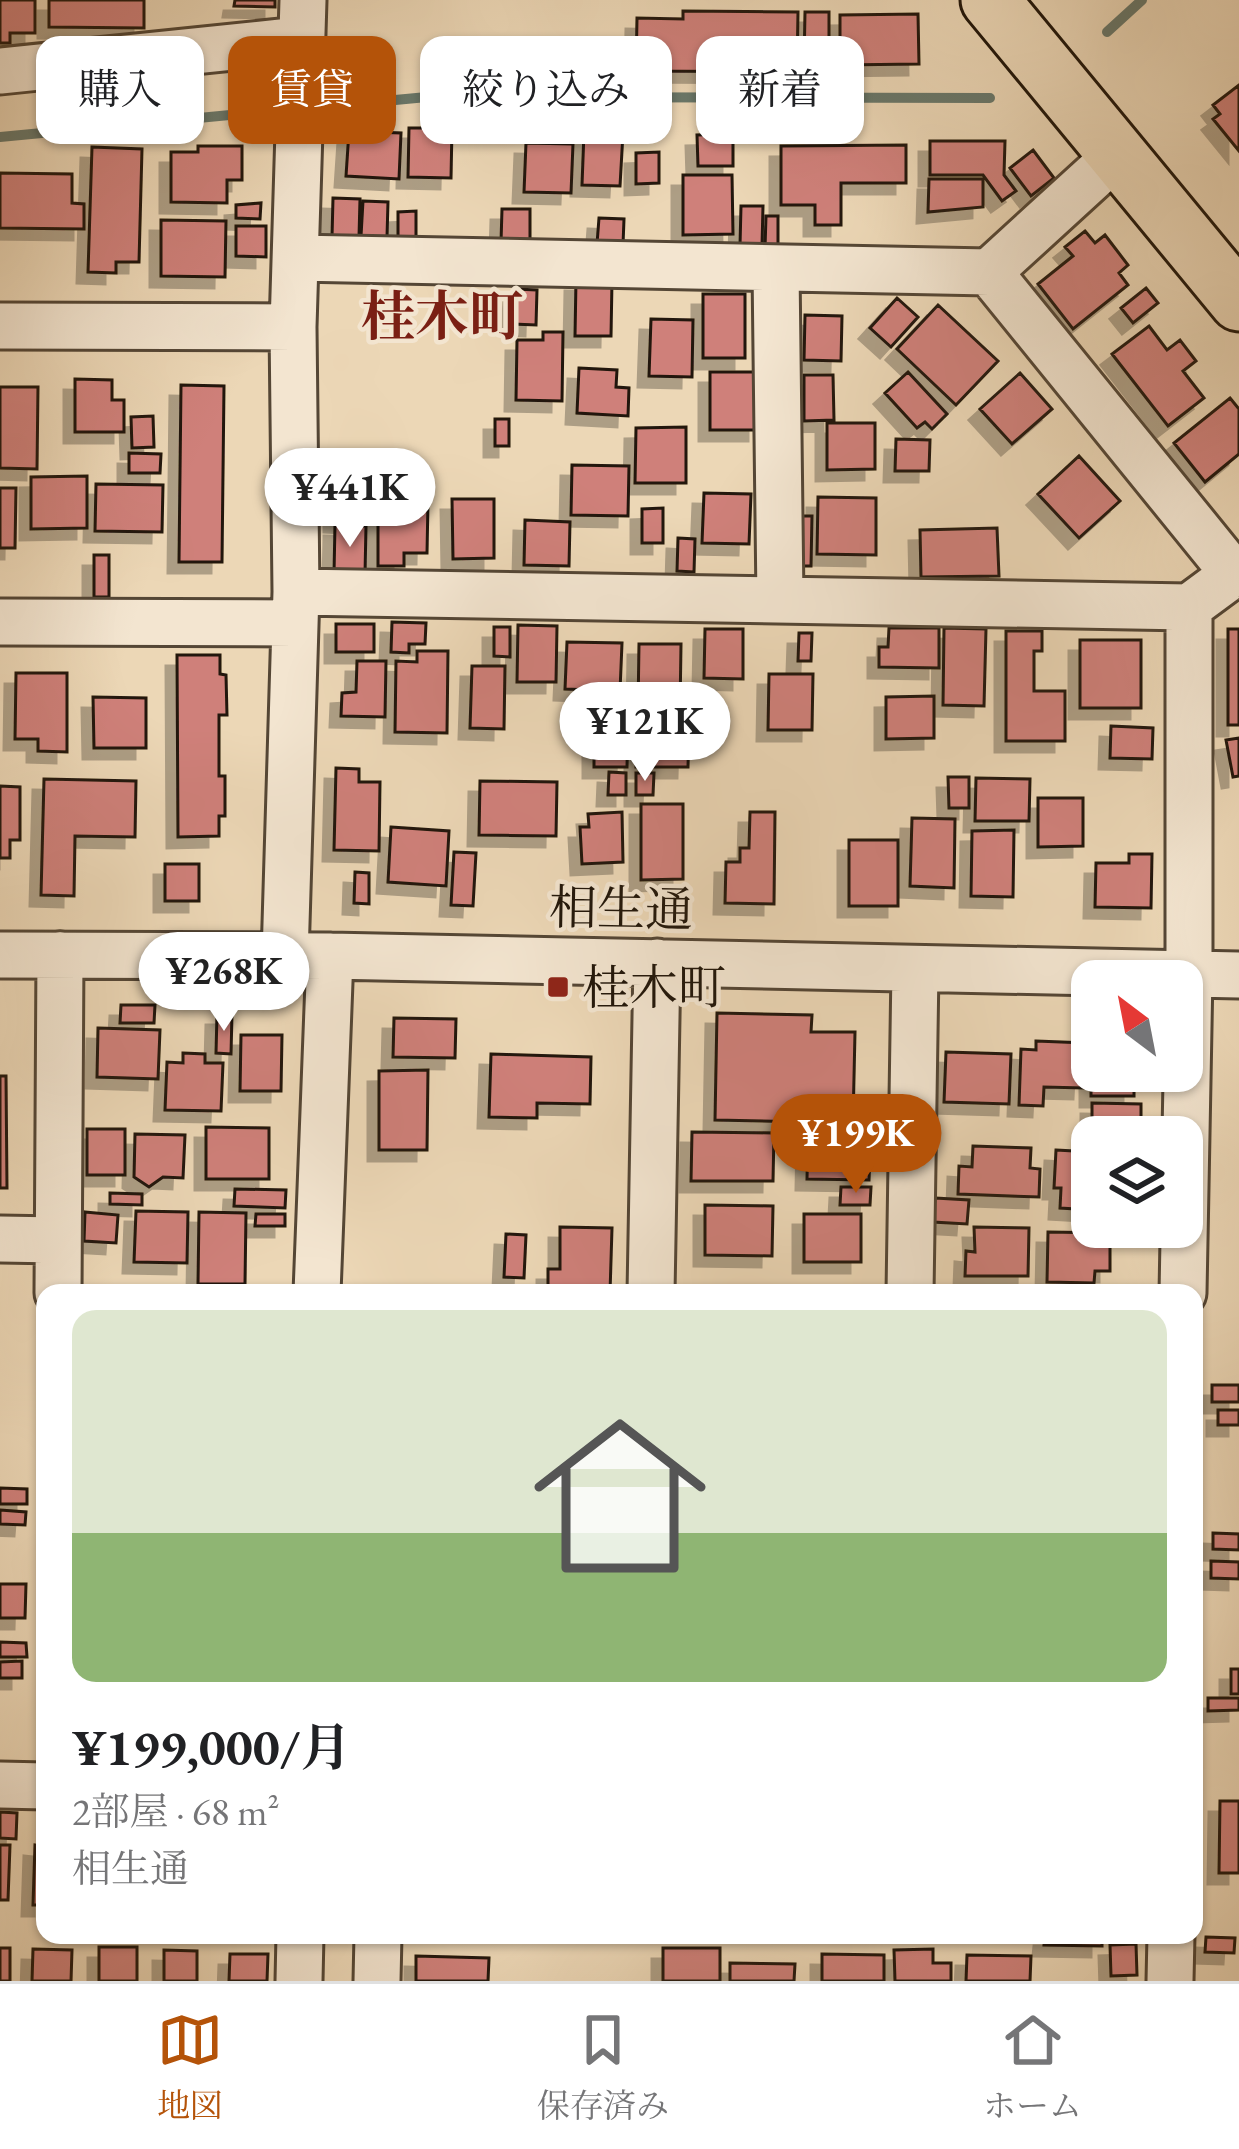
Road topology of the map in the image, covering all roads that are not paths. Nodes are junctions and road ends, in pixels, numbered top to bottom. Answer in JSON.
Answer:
{"nodes":[{"id":1,"x":990,"y":0,"type":"edge"},
{"id":2,"x":302,"y":20,"type":"edge"},
{"id":3,"x":0,"y":70,"type":"edge"},
{"id":4,"x":1117,"y":155,"type":"junction"},
{"id":5,"x":296,"y":258,"type":"junction"},
{"id":6,"x":776,"y":269,"type":"junction"},
{"id":7,"x":989,"y":272,"type":"junction"},
{"id":8,"x":1239,"y":302,"type":"edge"},
{"id":9,"x":0,"y":326,"type":"edge"},
{"id":10,"x":292,"y":327,"type":"junction"},
{"id":11,"x":1236,"y":572,"type":"edge"},
{"id":12,"x":780,"y":600,"type":"junction"},
{"id":13,"x":295,"y":607,"type":"junction"},
{"id":14,"x":1189,"y":607,"type":"junction"},
{"id":15,"x":0,"y":622,"type":"edge"},
{"id":16,"x":0,"y":955,"type":"edge"},
{"id":17,"x":60,"y":955,"type":"junction"},
{"id":18,"x":308,"y":957,"type":"junction"},
{"id":19,"x":1190,"y":960,"type":"edge"},
{"id":20,"x":657,"y":962,"type":"junction"},
{"id":21,"x":915,"y":969,"type":"junction"},
{"id":22,"x":1071,"y":972,"type":"edge"},
{"id":23,"x":1203,"y":974,"type":"edge"},
{"id":24,"x":1239,"y":975,"type":"edge"},
{"id":25,"x":1187,"y":1092,"type":"edge"},
{"id":26,"x":0,"y":1239,"type":"edge"},
{"id":27,"x":58,"y":1240,"type":"junction"},
{"id":28,"x":58,"y":1284,"type":"edge"},
{"id":29,"x":317,"y":1284,"type":"edge"},
{"id":30,"x":651,"y":1284,"type":"edge"},
{"id":31,"x":910,"y":1284,"type":"edge"},
{"id":32,"x":1183,"y":1284,"type":"edge"},
{"id":33,"x":0,"y":1785,"type":"edge"},
{"id":34,"x":36,"y":1786,"type":"edge"},
{"id":35,"x":300,"y":1944,"type":"edge"},
{"id":36,"x":378,"y":1944,"type":"edge"},
{"id":37,"x":1171,"y":1944,"type":"edge"},
{"id":38,"x":299,"y":1981,"type":"edge"},
{"id":39,"x":377,"y":1981,"type":"edge"},
{"id":40,"x":1170,"y":1981,"type":"edge"}],
"edges":[{"from":1,"to":4,"type":"main road"},
{"from":2,"to":3,"type":"street"},
{"from":2,"to":5,"type":"street"},
{"from":4,"to":7,"type":"street"},
{"from":4,"to":8,"type":"main road"},
{"from":5,"to":6,"type":"street"},
{"from":5,"to":10,"type":"street"},
{"from":6,"to":7,"type":"street"},
{"from":6,"to":12,"type":"street"},
{"from":7,"to":11,"type":"street"},
{"from":9,"to":10,"type":"street"},
{"from":10,"to":13,"type":"street"},
{"from":11,"to":14,"type":"street"},
{"from":12,"to":13,"type":"street"},
{"from":12,"to":14,"type":"street"},
{"from":13,"to":15,"type":"street"},
{"from":13,"to":18,"type":"street"},
{"from":14,"to":19,"type":"street"},
{"from":16,"to":17,"type":"street","name":"相生通"},
{"from":17,"to":18,"type":"street","name":"相生通"},
{"from":17,"to":27,"type":"street"},
{"from":18,"to":20,"type":"street","name":"相生通"},
{"from":18,"to":29,"type":"street"},
{"from":20,"to":21,"type":"street","name":"相生通"},
{"from":20,"to":30,"type":"street"},
{"from":21,"to":22,"type":"street","name":"相生通"},
{"from":21,"to":31,"type":"street"},
{"from":23,"to":24,"type":"street","name":"相生通"},
{"from":25,"to":32,"type":"street"},
{"from":26,"to":27,"type":"street"},
{"from":27,"to":28,"type":"street"},
{"from":33,"to":34,"type":"street"},
{"from":35,"to":38,"type":"street"},
{"from":36,"to":39,"type":"street"},
{"from":37,"to":40,"type":"street"}]}
